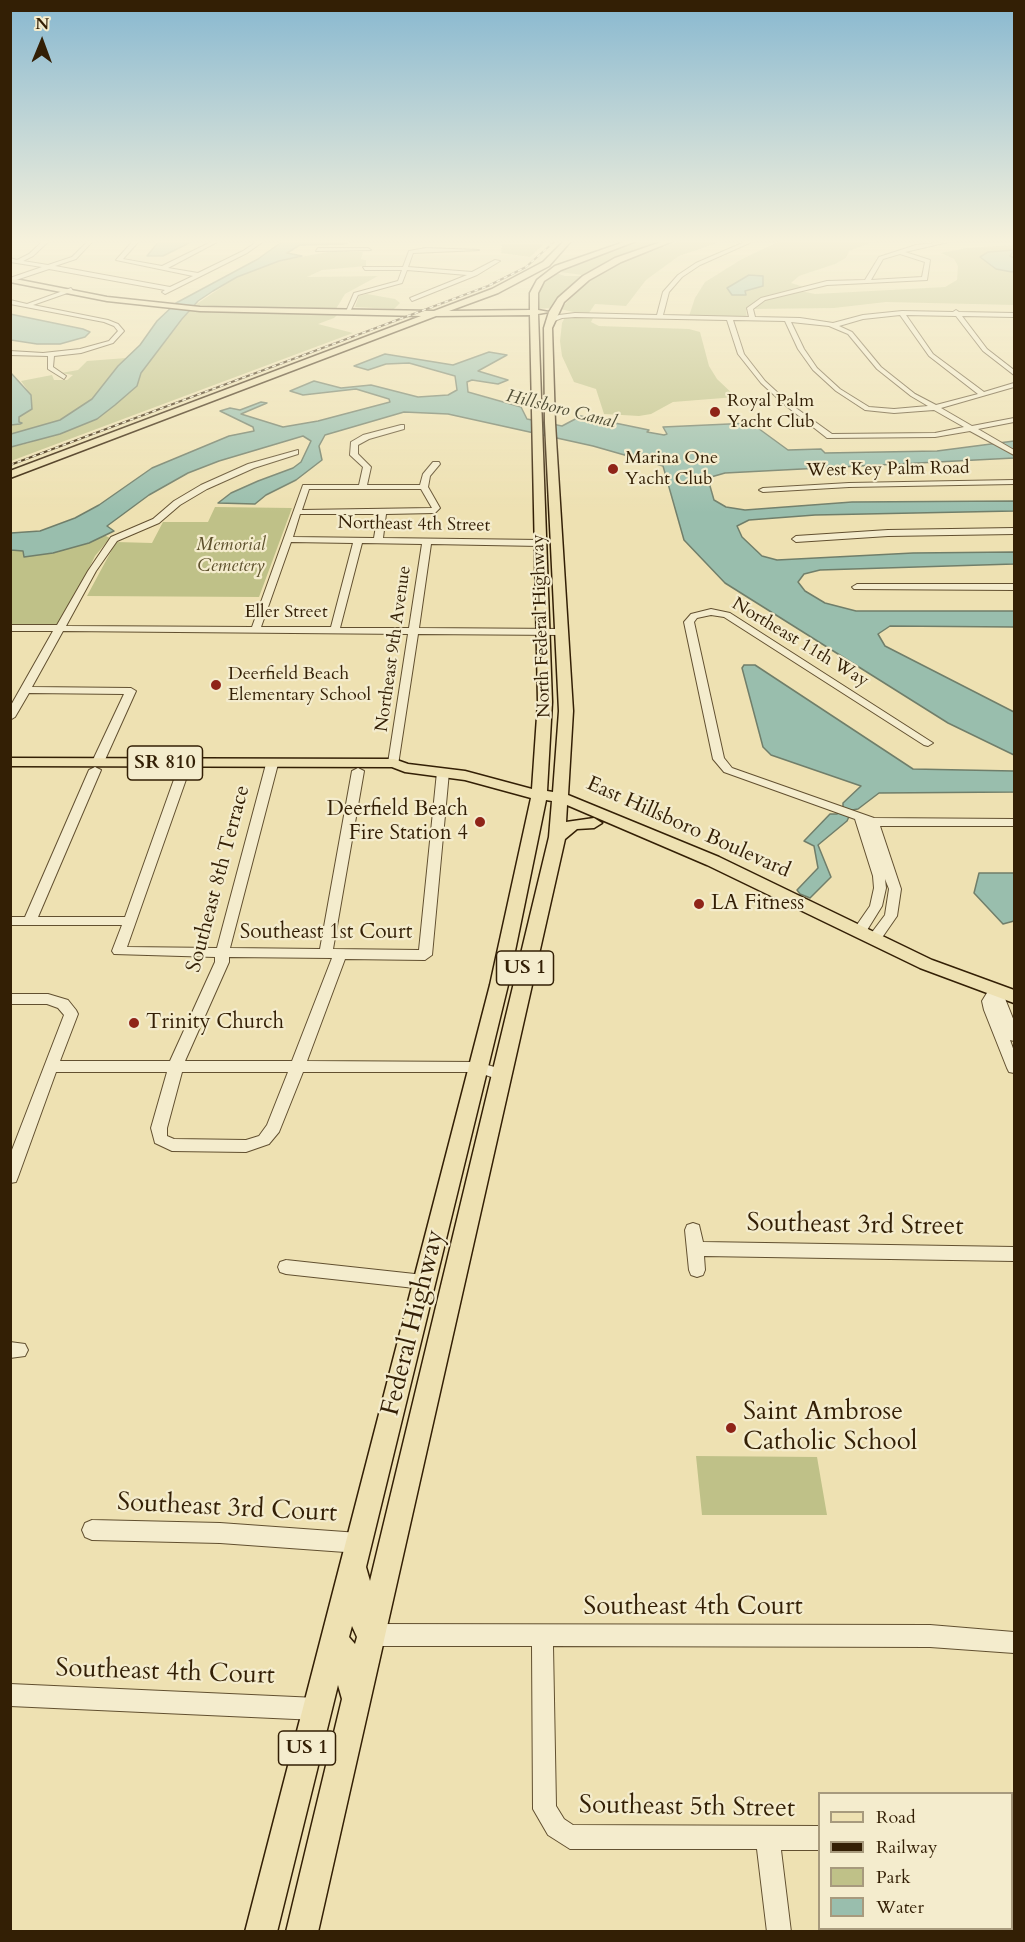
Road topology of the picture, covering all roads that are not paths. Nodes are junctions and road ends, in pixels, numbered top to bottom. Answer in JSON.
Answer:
{"nodes":[{"id":1,"x":120,"y":332,"type":"edge"},
{"id":2,"x":380,"y":332,"type":"edge"},
{"id":3,"x":534,"y":332,"type":"edge"},
{"id":4,"x":550,"y":332,"type":"edge"},
{"id":5,"x":734,"y":332,"type":"edge"},
{"id":6,"x":793,"y":332,"type":"edge"},
{"id":7,"x":847,"y":332,"type":"edge"},
{"id":8,"x":915,"y":332,"type":"edge"},
{"id":9,"x":972,"y":332,"type":"edge"},
{"id":10,"x":10,"y":353,"type":"edge"},
{"id":11,"x":51,"y":354,"type":"junction"},
{"id":12,"x":534,"y":361,"type":"junction"},
{"id":13,"x":549,"y":367,"type":"junction"},
{"id":14,"x":1014,"y":373,"type":"edge"},
{"id":15,"x":64,"y":377,"type":"dead end"},
{"id":16,"x":1014,"y":385,"type":"edge"},
{"id":17,"x":984,"y":395,"type":"junction"},
{"id":18,"x":932,"y":408,"type":"junction"},
{"id":19,"x":162,"y":417,"type":"junction"},
{"id":20,"x":1014,"y":420,"type":"edge"},
{"id":21,"x":401,"y":427,"type":"dead end"},
{"id":22,"x":970,"y":430,"type":"junction"},
{"id":23,"x":295,"y":452,"type":"dead end"},
{"id":24,"x":1014,"y":453,"type":"edge"},
{"id":25,"x":436,"y":465,"type":"dead end"},
{"id":26,"x":10,"y":475,"type":"edge"},
{"id":27,"x":10,"y":479,"type":"edge"},
{"id":28,"x":1014,"y":483,"type":"edge"},
{"id":29,"x":362,"y":487,"type":"junction"},
{"id":30,"x":424,"y":487,"type":"junction"},
{"id":31,"x":763,"y":490,"type":"dead end"},
{"id":32,"x":539,"y":504,"type":"junction"},
{"id":33,"x":556,"y":507,"type":"junction"},
{"id":34,"x":297,"y":512,"type":"junction"},
{"id":35,"x":382,"y":513,"type":"junction"},
{"id":36,"x":557,"y":519,"type":"junction"},
{"id":37,"x":1014,"y":531,"type":"edge"},
{"id":38,"x":288,"y":539,"type":"junction"},
{"id":39,"x":796,"y":539,"type":"dead end"},
{"id":40,"x":358,"y":540,"type":"junction"},
{"id":41,"x":378,"y":540,"type":"junction"},
{"id":42,"x":427,"y":540,"type":"junction"},
{"id":43,"x":540,"y":543,"type":"junction"},
{"id":44,"x":540,"y":559,"type":"junction"},
{"id":45,"x":559,"y":568,"type":"junction"},
{"id":46,"x":857,"y":587,"type":"dead end"},
{"id":47,"x":1014,"y":587,"type":"edge"},
{"id":48,"x":10,"y":628,"type":"edge"},
{"id":49,"x":60,"y":628,"type":"junction"},
{"id":50,"x":256,"y":629,"type":"junction"},
{"id":51,"x":335,"y":630,"type":"junction"},
{"id":52,"x":414,"y":630,"type":"junction"},
{"id":53,"x":543,"y":631,"type":"junction"},
{"id":54,"x":562,"y":632,"type":"junction"},
{"id":55,"x":26,"y":690,"type":"junction"},
{"id":56,"x":545,"y":710,"type":"joint"},
{"id":57,"x":10,"y":717,"type":"edge"},
{"id":58,"x":928,"y":743,"type":"dead end"},
{"id":59,"x":10,"y":762,"type":"edge"},
{"id":60,"x":143,"y":763,"type":"junction"},
{"id":61,"x":96,"y":766,"type":"junction"},
{"id":62,"x":400,"y":766,"type":"junction"},
{"id":63,"x":271,"y":767,"type":"junction"},
{"id":64,"x":10,"y":769,"type":"edge"},
{"id":65,"x":124,"y":770,"type":"junction"},
{"id":66,"x":183,"y":771,"type":"junction"},
{"id":67,"x":358,"y":771,"type":"junction"},
{"id":68,"x":443,"y":772,"type":"junction"},
{"id":69,"x":539,"y":795,"type":"junction"},
{"id":70,"x":560,"y":803,"type":"junction"},
{"id":71,"x":856,"y":816,"type":"junction"},
{"id":72,"x":873,"y":822,"type":"junction"},
{"id":73,"x":1014,"y":822,"type":"edge"},
{"id":74,"x":594,"y":824,"type":"junction"},
{"id":75,"x":557,"y":837,"type":"junction"},
{"id":76,"x":881,"y":862,"type":"junction"},
{"id":77,"x":708,"y":865,"type":"junction"},
{"id":78,"x":879,"y":898,"type":"junction"},
{"id":79,"x":894,"y":902,"type":"junction"},
{"id":80,"x":10,"y":921,"type":"edge"},
{"id":81,"x":30,"y":921,"type":"junction"},
{"id":82,"x":129,"y":921,"type":"junction"},
{"id":83,"x":833,"y":931,"type":"junction"},
{"id":84,"x":867,"y":935,"type":"junction"},
{"id":85,"x":222,"y":953,"type":"junction"},
{"id":86,"x":333,"y":954,"type":"junction"},
{"id":87,"x":10,"y":999,"type":"edge"},
{"id":88,"x":1003,"y":1000,"type":"edge"},
{"id":89,"x":1014,"y":1036,"type":"edge"},
{"id":90,"x":51,"y":1067,"type":"junction"},
{"id":91,"x":296,"y":1067,"type":"junction"},
{"id":92,"x":477,"y":1067,"type":"junction"},
{"id":93,"x":502,"y":1067,"type":"junction"},
{"id":94,"x":175,"y":1068,"type":"junction"},
{"id":95,"x":1014,"y":1068,"type":"edge"},
{"id":96,"x":10,"y":1178,"type":"edge"},
{"id":97,"x":693,"y":1230,"type":"dead end"},
{"id":98,"x":434,"y":1241,"type":"junction"},
{"id":99,"x":695,"y":1249,"type":"junction"},
{"id":100,"x":1014,"y":1254,"type":"edge"},
{"id":101,"x":286,"y":1267,"type":"dead end"},
{"id":102,"x":697,"y":1270,"type":"dead end"},
{"id":103,"x":424,"y":1282,"type":"junction"},
{"id":104,"x":452,"y":1284,"type":"junction"},
{"id":105,"x":443,"y":1320,"type":"junction"},
{"id":106,"x":92,"y":1530,"type":"dead end"},
{"id":107,"x":356,"y":1554,"type":"junction"},
{"id":108,"x":370,"y":1635,"type":"junction"},
{"id":109,"x":542,"y":1636,"type":"junction"},
{"id":110,"x":334,"y":1642,"type":"junction"},
{"id":111,"x":1014,"y":1642,"type":"edge"},
{"id":112,"x":10,"y":1695,"type":"edge"},
{"id":113,"x":355,"y":1703,"type":"junction"},
{"id":114,"x":317,"y":1709,"type":"junction"},
{"id":115,"x":818,"y":1838,"type":"edge"},
{"id":116,"x":768,"y":1839,"type":"junction"},
{"id":117,"x":261,"y":1932,"type":"edge"},
{"id":118,"x":302,"y":1932,"type":"edge"},
{"id":119,"x":780,"y":1932,"type":"edge"}],
"edges":[{"from":1,"to":11,"type":"street"},
{"from":2,"to":19,"type":"main road"},
{"from":3,"to":12,"type":"main road","number":"US 1"},
{"from":4,"to":13,"type":"main road","number":"US 1"},
{"from":5,"to":22,"type":"street"},
{"from":6,"to":18,"type":"street"},
{"from":7,"to":18,"type":"street"},
{"from":8,"to":17,"type":"street"},
{"from":9,"to":14,"type":"street"},
{"from":10,"to":11,"type":"street"},
{"from":11,"to":15,"type":"street"},
{"from":12,"to":13,"type":"main road"},
{"from":12,"to":32,"type":"main road","name":"North Federal Highway","number":"US 1"},
{"from":13,"to":33,"type":"main road","name":"North Federal Highway","number":"US 1"},
{"from":16,"to":17,"type":"street"},
{"from":17,"to":18,"type":"street"},
{"from":18,"to":22,"type":"street"},
{"from":19,"to":26,"type":"main road"},
{"from":19,"to":27,"type":"main road"},
{"from":20,"to":22,"type":"street"},
{"from":21,"to":29,"type":"street"},
{"from":22,"to":24,"type":"street"},
{"from":23,"to":49,"type":"street"},
{"from":25,"to":30,"type":"street"},
{"from":28,"to":31,"type":"street","name":"West Key Palm Road"},
{"from":29,"to":30,"type":"street"},
{"from":29,"to":34,"type":"street"},
{"from":30,"to":35,"type":"street"},
{"from":32,"to":33,"type":"main road"},
{"from":32,"to":36,"type":"main road"},
{"from":32,"to":43,"type":"main road","name":"North Federal Highway","number":"US 1"},
{"from":33,"to":36,"type":"main road","name":"North Federal Highway","number":"US 1"},
{"from":34,"to":35,"type":"street"},
{"from":34,"to":38,"type":"street"},
{"from":35,"to":41,"type":"street"},
{"from":36,"to":45,"type":"main road","name":"North Federal Highway","number":"US 1"},
{"from":37,"to":39,"type":"street"},
{"from":38,"to":40,"type":"street","name":"Northeast 4th Street"},
{"from":38,"to":50,"type":"street"},
{"from":40,"to":41,"type":"street","name":"Northeast 4th Street"},
{"from":40,"to":51,"type":"street"},
{"from":41,"to":42,"type":"street","name":"Northeast 4th Street"},
{"from":42,"to":43,"type":"street","name":"Northeast 4th Street"},
{"from":42,"to":52,"type":"street","name":"Northeast 9th Avenue"},
{"from":43,"to":44,"type":"main road","name":"North Federal Highway","number":"US 1"},
{"from":44,"to":45,"type":"main road"},
{"from":44,"to":53,"type":"main road","name":"North Federal Highway","number":"US 1"},
{"from":45,"to":54,"type":"main road","name":"North Federal Highway","number":"US 1"},
{"from":46,"to":47,"type":"street"},
{"from":48,"to":49,"type":"street","name":"Eller Street"},
{"from":49,"to":50,"type":"street","name":"Eller Street"},
{"from":49,"to":55,"type":"street"},
{"from":50,"to":51,"type":"street","name":"Eller Street"},
{"from":51,"to":52,"type":"street","name":"Eller Street"},
{"from":52,"to":53,"type":"street","name":"Eller Street"},
{"from":52,"to":62,"type":"street","name":"Northeast 9th Avenue"},
{"from":53,"to":54,"type":"street","name":"Eller Street"},
{"from":53,"to":56,"type":"main road","name":"North Federal Highway","number":"US 1"},
{"from":54,"to":70,"type":"main road","name":"North Federal Highway","number":"US 1"},
{"from":55,"to":57,"type":"street"},
{"from":55,"to":61,"type":"street"},
{"from":56,"to":69,"type":"main road","name":"Federal Highway","number":"US 1"},
{"from":58,"to":71,"type":"street","name":"Northeast 11th Way"},
{"from":59,"to":61,"type":"main road","name":"East Hillsboro Boulevard","number":"SR 810"},
{"from":60,"to":61,"type":"main road","name":"East Hillsboro Boulevard","number":"SR 810"},
{"from":60,"to":63,"type":"main road","name":"East Hillsboro Boulevard","number":"SR 810"},
{"from":60,"to":65,"type":"main road"},
{"from":61,"to":64,"type":"main road","name":"East Hillsboro Boulevard","number":"SR 810"},
{"from":61,"to":65,"type":"main road","name":"East Hillsboro Boulevard","number":"SR 810"},
{"from":61,"to":81,"type":"street"},
{"from":62,"to":63,"type":"main road","name":"East Hillsboro Boulevard","number":"SR 810"},
{"from":62,"to":67,"type":"main road","name":"East Hillsboro Boulevard","number":"SR 810"},
{"from":62,"to":68,"type":"main road","name":"East Hillsboro Boulevard","number":"SR 810"},
{"from":63,"to":66,"type":"main road","name":"East Hillsboro Boulevard","number":"SR 810"},
{"from":63,"to":67,"type":"main road","name":"East Hillsboro Boulevard","number":"SR 810"},
{"from":63,"to":85,"type":"street","name":"Southeast 8th Terrace"},
{"from":65,"to":66,"type":"main road","name":"East Hillsboro Boulevard","number":"SR 810"},
{"from":66,"to":82,"type":"street"},
{"from":67,"to":86,"type":"street"},
{"from":68,"to":69,"type":"main road","name":"East Hillsboro Boulevard","number":"SR 810"},
{"from":68,"to":86,"type":"street","name":"Southeast 1st Court"},
{"from":69,"to":70,"type":"main road","name":"East Hillsboro Boulevard","number":"SR 810"},
{"from":69,"to":92,"type":"main road","name":"Federal Highway","number":"US 1"},
{"from":70,"to":74,"type":"main road","name":"East Hillsboro Boulevard","number":"SR 810"},
{"from":70,"to":75,"type":"main road","name":"Federal Highway","number":"US 1"},
{"from":70,"to":77,"type":"main road","name":"East Hillsboro Boulevard","number":"SR 810"},
{"from":71,"to":72,"type":"street","name":"Northeast 11th Way"},
{"from":71,"to":76,"type":"street"},
{"from":72,"to":73,"type":"street","name":"Northeast 11th Way"},
{"from":72,"to":76,"type":"street"},
{"from":74,"to":75,"type":"main road"},
{"from":74,"to":77,"type":"main road","name":"East Hillsboro Boulevard","number":"SR 810"},
{"from":75,"to":93,"type":"main road","name":"Federal Highway","number":"US 1"},
{"from":76,"to":78,"type":"street"},
{"from":76,"to":79,"type":"street"},
{"from":77,"to":83,"type":"main road","name":"East Hillsboro Boulevard","number":"SR 810"},
{"from":77,"to":84,"type":"main road","name":"East Hillsboro Boulevard"},
{"from":78,"to":79,"type":"street"},
{"from":78,"to":84,"type":"street"},
{"from":79,"to":84,"type":"street"},
{"from":80,"to":81,"type":"street"},
{"from":81,"to":82,"type":"street"},
{"from":82,"to":85,"type":"street","name":"Southeast 1st Court"},
{"from":83,"to":84,"type":"main road"},
{"from":83,"to":88,"type":"main road","name":"East Hillsboro Boulevard","number":"SR 810"},
{"from":84,"to":88,"type":"main road","name":"East Hillsboro Boulevard"},
{"from":85,"to":86,"type":"street","name":"Southeast 1st Court"},
{"from":85,"to":94,"type":"street","name":"Southeast 8th Terrace"},
{"from":86,"to":91,"type":"street"},
{"from":87,"to":90,"type":"street"},
{"from":88,"to":89,"type":"street"},
{"from":88,"to":95,"type":"street"},
{"from":90,"to":94,"type":"street"},
{"from":90,"to":96,"type":"street"},
{"from":91,"to":92,"type":"street"},
{"from":91,"to":94,"type":"street"},
{"from":91,"to":94,"type":"street","name":"Southeast 8th Terrace"},
{"from":92,"to":93,"type":"street"},
{"from":92,"to":98,"type":"main road","name":"Federal Highway","number":"US 1"},
{"from":93,"to":104,"type":"main road","name":"Federal Highway","number":"US 1"},
{"from":97,"to":99,"type":"street"},
{"from":98,"to":103,"type":"main road","name":"Federal Highway","number":"US 1"},
{"from":98,"to":104,"type":"main road"},
{"from":99,"to":100,"type":"street","name":"Southeast 3rd Street"},
{"from":99,"to":102,"type":"street"},
{"from":101,"to":103,"type":"street"},
{"from":103,"to":105,"type":"main road"},
{"from":103,"to":107,"type":"main road","name":"Federal Highway","number":"US 1"},
{"from":104,"to":105,"type":"main road","name":"Federal Highway","number":"US 1"},
{"from":105,"to":108,"type":"main road","name":"Federal Highway","number":"US 1"},
{"from":106,"to":107,"type":"street","name":"Southeast 3rd Court"},
{"from":107,"to":108,"type":"main road"},
{"from":107,"to":110,"type":"main road","name":"Federal Highway","number":"US 1"},
{"from":108,"to":109,"type":"street","name":"Southeast 4th Court"},
{"from":108,"to":113,"type":"main road","name":"Federal Highway","number":"US 1"},
{"from":109,"to":111,"type":"street","name":"Southeast 4th Court"},
{"from":109,"to":116,"type":"street","name":"Southeast 5th Street"},
{"from":110,"to":113,"type":"main road"},
{"from":110,"to":114,"type":"main road","name":"Federal Highway","number":"US 1"},
{"from":112,"to":114,"type":"street","name":"Southeast 4th Court"},
{"from":113,"to":118,"type":"main road","name":"Federal Highway","number":"US 1"},
{"from":114,"to":117,"type":"main road","name":"Federal Highway","number":"US 1"},
{"from":115,"to":116,"type":"street","name":"Southeast 5th Street"},
{"from":116,"to":119,"type":"street"}]}
